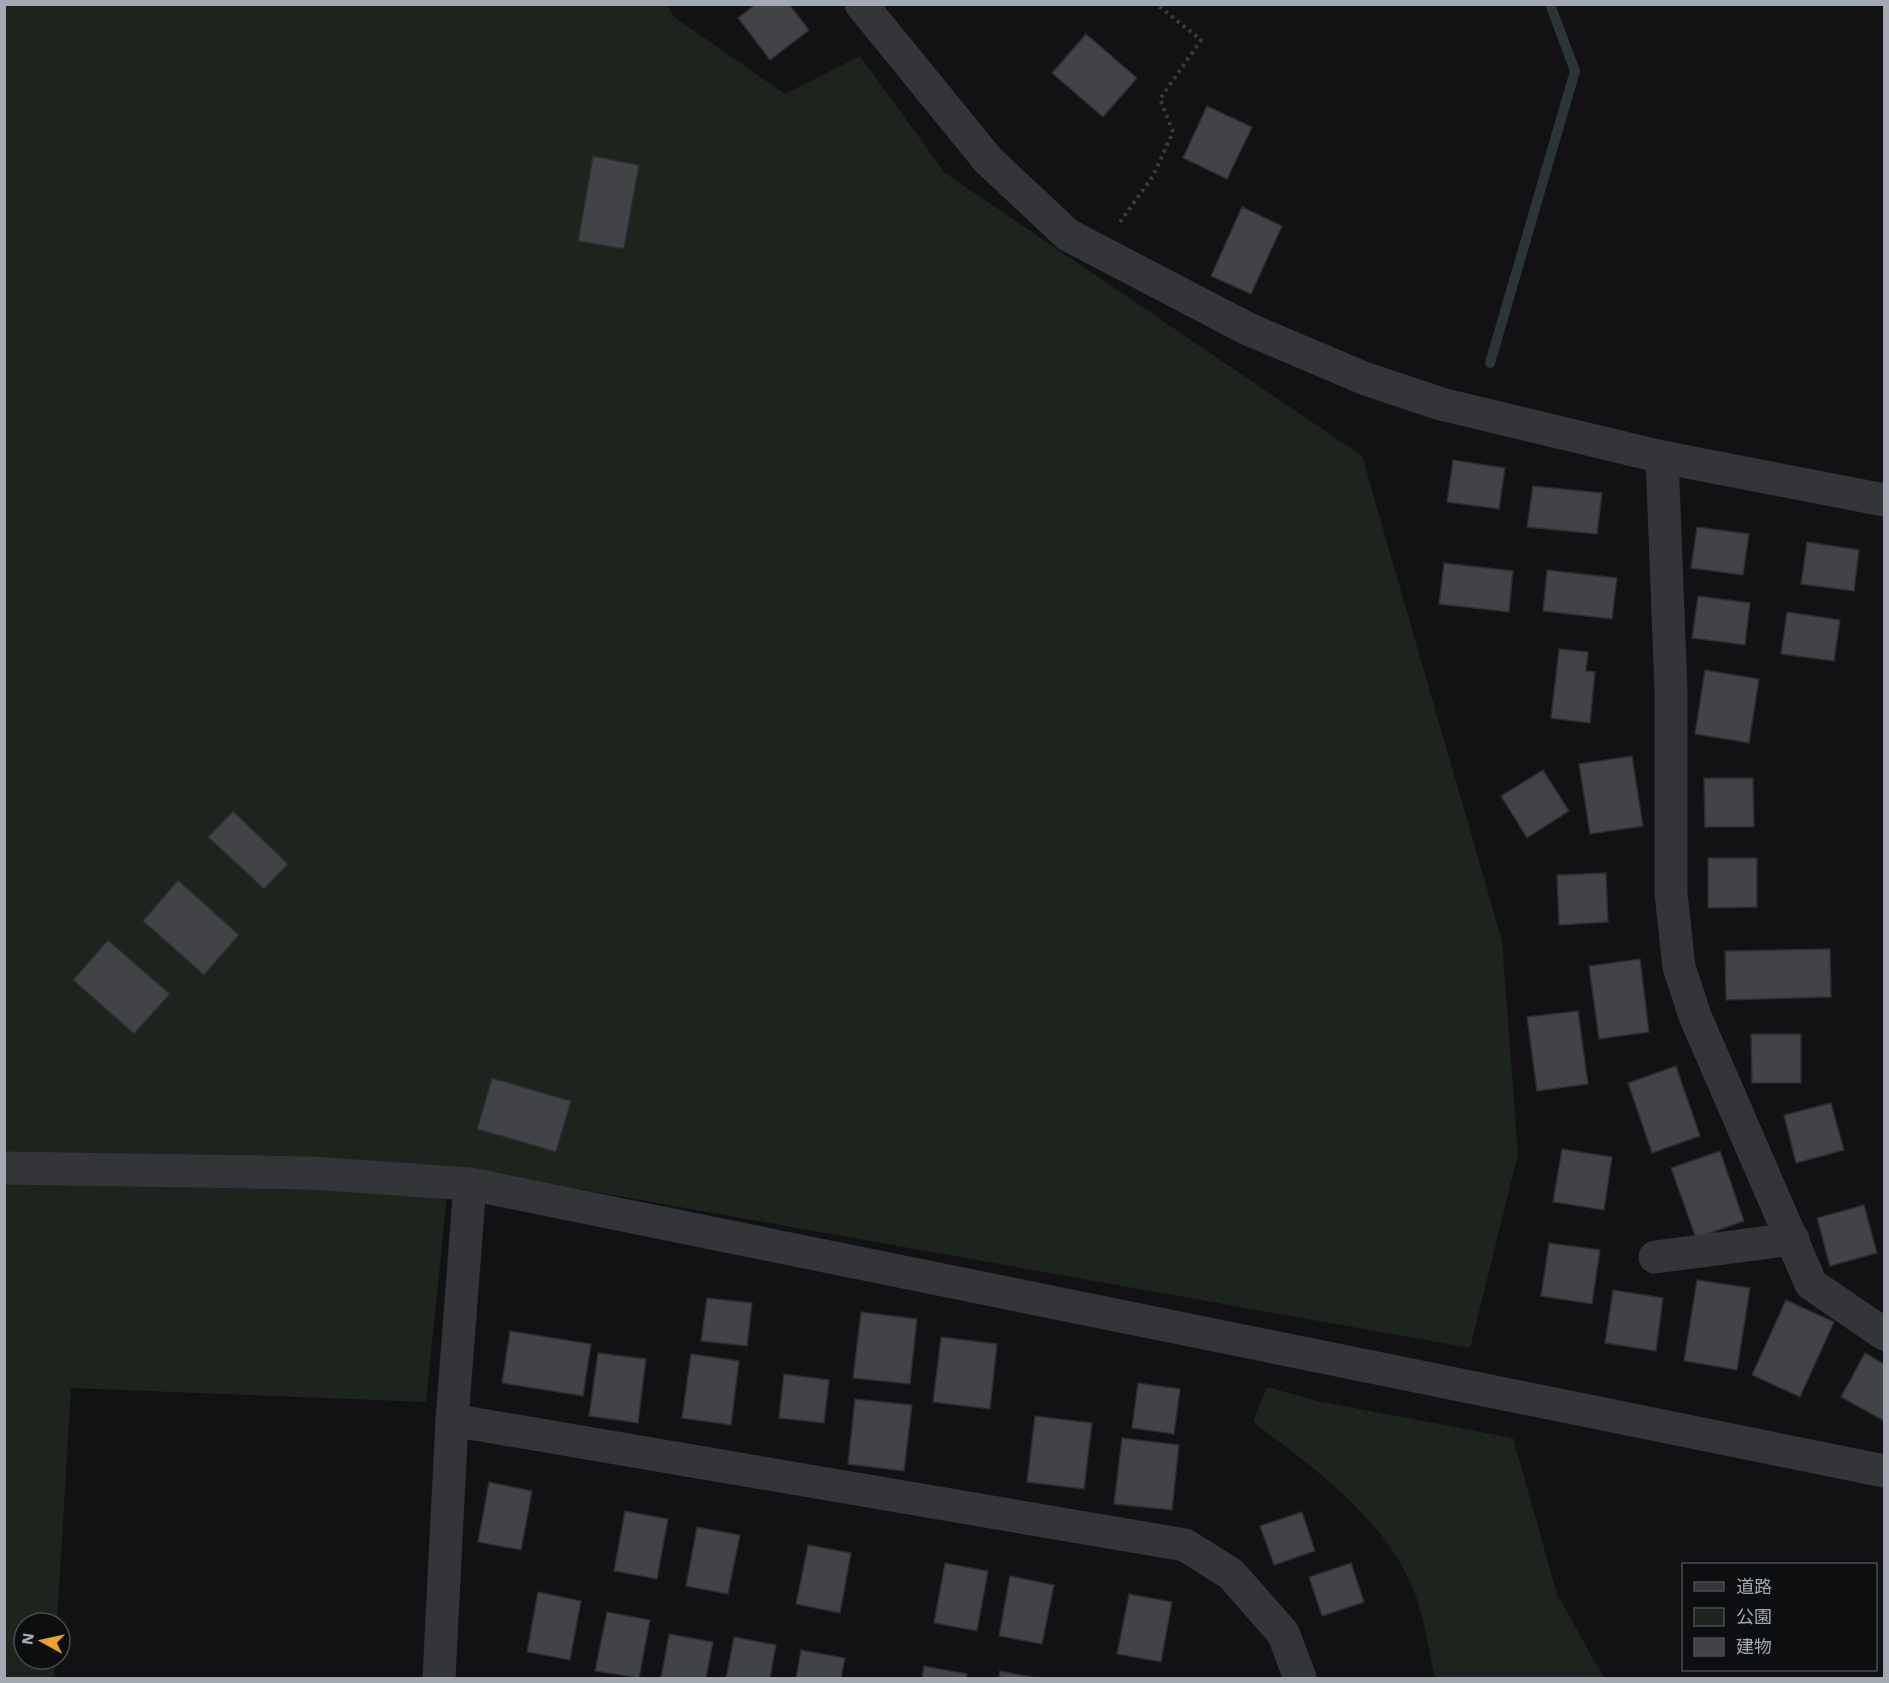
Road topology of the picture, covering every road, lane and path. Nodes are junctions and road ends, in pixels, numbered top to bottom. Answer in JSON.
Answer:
{"nodes":[{"id":1,"x":861,"y":4,"type":"edge"},
{"id":2,"x":1156,"y":4,"type":"edge"},
{"id":3,"x":1099,"y":252,"type":"junction"},
{"id":4,"x":1662,"y":457,"type":"junction"},
{"id":5,"x":1884,"y":500,"type":"edge"},
{"id":6,"x":4,"y":1168,"type":"edge"},
{"id":7,"x":470,"y":1184,"type":"junction"},
{"id":8,"x":1793,"y":1239,"type":"junction"},
{"id":9,"x":1655,"y":1257,"type":"dead end"},
{"id":10,"x":1884,"y":1334,"type":"edge"},
{"id":11,"x":452,"y":1420,"type":"junction"},
{"id":12,"x":1884,"y":1471,"type":"edge"},
{"id":13,"x":439,"y":1678,"type":"edge"},
{"id":14,"x":1300,"y":1678,"type":"edge"}],
"edges":[{"from":1,"to":3,"type":"street"},
{"from":2,"to":3,"type":"path"},
{"from":3,"to":4,"type":"street"},
{"from":4,"to":5,"type":"street"},
{"from":4,"to":8,"type":"street"},
{"from":6,"to":7,"type":"street"},
{"from":7,"to":11,"type":"street"},
{"from":7,"to":12,"type":"street"},
{"from":8,"to":9,"type":"street"},
{"from":8,"to":10,"type":"street"},
{"from":11,"to":13,"type":"street"},
{"from":11,"to":14,"type":"street"}]}
